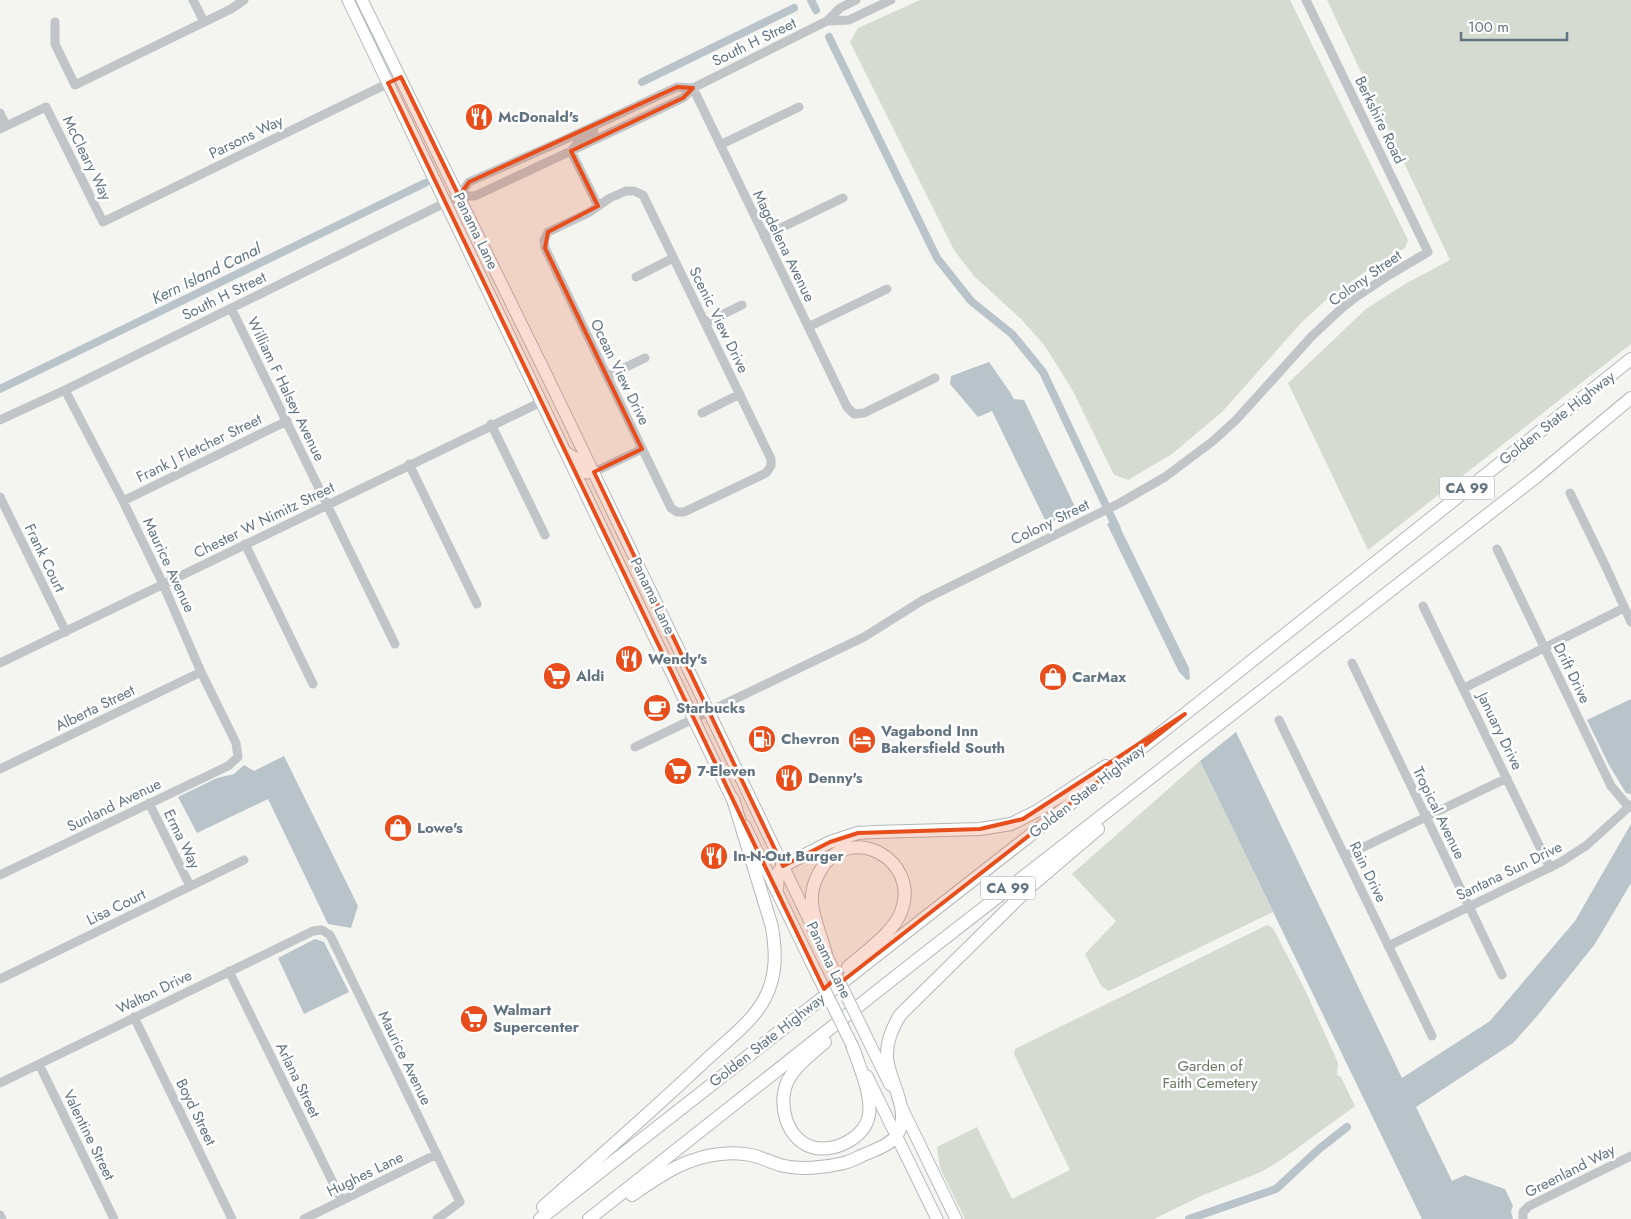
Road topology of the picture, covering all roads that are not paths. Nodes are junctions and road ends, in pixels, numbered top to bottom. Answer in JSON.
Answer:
{"nodes":[{"id":1,"x":193,"y":0,"type":"edge"},
{"id":2,"x":244,"y":0,"type":"edge"},
{"id":3,"x":348,"y":0,"type":"edge"},
{"id":4,"x":362,"y":0,"type":"edge"},
{"id":5,"x":856,"y":0,"type":"edge"},
{"id":6,"x":891,"y":0,"type":"edge"},
{"id":7,"x":1306,"y":0,"type":"edge"},
{"id":8,"x":827,"y":21,"type":"junction"},
{"id":9,"x":55,"y":22,"type":"dead end"},
{"id":10,"x":204,"y":22,"type":"junction"},
{"id":11,"x":401,"y":77,"type":"junction"},
{"id":12,"x":388,"y":83,"type":"junction"},
{"id":13,"x":693,"y":88,"type":"junction"},
{"id":14,"x":799,"y":107,"type":"dead end"},
{"id":15,"x":631,"y":108,"type":"junction"},
{"id":16,"x":0,"y":113,"type":"edge"},
{"id":17,"x":3,"y":128,"type":"edge"},
{"id":18,"x":564,"y":140,"type":"junction"},
{"id":19,"x":720,"y":146,"type":"junction"},
{"id":20,"x":571,"y":151,"type":"junction"},
{"id":21,"x":528,"y":171,"type":"junction"},
{"id":22,"x":459,"y":196,"type":"junction"},
{"id":23,"x":843,"y":198,"type":"dead end"},
{"id":24,"x":445,"y":202,"type":"junction"},
{"id":25,"x":598,"y":206,"type":"junction"},
{"id":26,"x":103,"y":222,"type":"joint"},
{"id":27,"x":764,"y":236,"type":"junction"},
{"id":28,"x":1428,"y":252,"type":"joint"},
{"id":29,"x":674,"y":258,"type":"junction"},
{"id":30,"x":636,"y":277,"type":"dead end"},
{"id":31,"x":887,"y":289,"type":"dead end"},
{"id":32,"x":742,"y":305,"type":"dead end"},
{"id":33,"x":232,"y":308,"type":"junction"},
{"id":34,"x":705,"y":323,"type":"junction"},
{"id":35,"x":808,"y":327,"type":"junction"},
{"id":36,"x":645,"y":358,"type":"dead end"},
{"id":37,"x":1631,"y":359,"type":"edge"},
{"id":38,"x":607,"y":376,"type":"junction"},
{"id":39,"x":935,"y":378,"type":"dead end"},
{"id":40,"x":65,"y":390,"type":"junction"},
{"id":41,"x":740,"y":394,"type":"junction"},
{"id":42,"x":1631,"y":398,"type":"edge"},
{"id":43,"x":541,"y":402,"type":"junction"},
{"id":44,"x":702,"y":413,"type":"dead end"},
{"id":45,"x":0,"y":420,"type":"edge"},
{"id":46,"x":287,"y":421,"type":"junction"},
{"id":47,"x":570,"y":423,"type":"junction"},
{"id":48,"x":491,"y":424,"type":"junction"},
{"id":49,"x":642,"y":448,"type":"junction"},
{"id":50,"x":566,"y":452,"type":"junction"},
{"id":51,"x":409,"y":464,"type":"junction"},
{"id":52,"x":594,"y":472,"type":"junction"},
{"id":53,"x":1570,"y":493,"type":"dead end"},
{"id":54,"x":0,"y":497,"type":"edge"},
{"id":55,"x":123,"y":501,"type":"junction"},
{"id":56,"x":327,"y":504,"type":"junction"},
{"id":57,"x":677,"y":512,"type":"joint"},
{"id":58,"x":545,"y":535,"type":"dead end"},
{"id":59,"x":244,"y":544,"type":"junction"},
{"id":60,"x":1496,"y":549,"type":"dead end"},
{"id":61,"x":163,"y":584,"type":"junction"},
{"id":62,"x":634,"y":597,"type":"junction"},
{"id":63,"x":477,"y":604,"type":"dead end"},
{"id":64,"x":1424,"y":606,"type":"dead end"},
{"id":65,"x":1624,"y":608,"type":"junction"},
{"id":66,"x":1631,"y":622,"type":"edge"},
{"id":67,"x":66,"y":632,"type":"junction"},
{"id":68,"x":395,"y":644,"type":"dead end"},
{"id":69,"x":1544,"y":648,"type":"junction"},
{"id":70,"x":679,"y":649,"type":"junction"},
{"id":71,"x":1352,"y":663,"type":"dead end"},
{"id":72,"x":0,"y":664,"type":"edge"},
{"id":73,"x":201,"y":672,"type":"junction"},
{"id":74,"x":313,"y":684,"type":"dead end"},
{"id":75,"x":1464,"y":688,"type":"junction"},
{"id":76,"x":709,"y":711,"type":"junction"},
{"id":77,"x":1185,"y":714,"type":"junction"},
{"id":78,"x":693,"y":718,"type":"junction"},
{"id":79,"x":1279,"y":720,"type":"dead end"},
{"id":80,"x":1201,"y":738,"type":"junction"},
{"id":81,"x":636,"y":747,"type":"dead end"},
{"id":82,"x":238,"y":757,"type":"joint"},
{"id":83,"x":0,"y":769,"type":"edge"},
{"id":84,"x":1507,"y":778,"type":"junction"},
{"id":85,"x":732,"y":799,"type":"junction"},
{"id":86,"x":149,"y":803,"type":"junction"},
{"id":87,"x":1629,"y":805,"type":"edge"},
{"id":88,"x":1426,"y":817,"type":"junction"},
{"id":89,"x":1344,"y":856,"type":"junction"},
{"id":90,"x":244,"y":860,"type":"dead end"},
{"id":91,"x":783,"y":866,"type":"junction"},
{"id":92,"x":1550,"y":868,"type":"junction"},
{"id":93,"x":0,"y":875,"type":"edge"},
{"id":94,"x":190,"y":886,"type":"junction"},
{"id":95,"x":777,"y":891,"type":"junction"},
{"id":96,"x":1469,"y":907,"type":"junction"},
{"id":97,"x":322,"y":930,"type":"joint"},
{"id":98,"x":1388,"y":946,"type":"junction"},
{"id":99,"x":826,"y":954,"type":"junction"},
{"id":100,"x":918,"y":959,"type":"junction"},
{"id":101,"x":230,"y":971,"type":"junction"},
{"id":102,"x":1502,"y":975,"type":"dead end"},
{"id":103,"x":0,"y":979,"type":"edge"},
{"id":104,"x":134,"y":1017,"type":"junction"},
{"id":105,"x":1432,"y":1036,"type":"dead end"},
{"id":106,"x":852,"y":1045,"type":"junction"},
{"id":107,"x":759,"y":1046,"type":"junction"},
{"id":108,"x":39,"y":1064,"type":"junction"},
{"id":109,"x":0,"y":1083,"type":"edge"},
{"id":110,"x":902,"y":1108,"type":"junction"},
{"id":111,"x":896,"y":1135,"type":"junction"},
{"id":112,"x":437,"y":1154,"type":"junction"},
{"id":113,"x":1631,"y":1156,"type":"edge"},
{"id":114,"x":342,"y":1201,"type":"junction"},
{"id":115,"x":0,"y":1215,"type":"edge"},
{"id":116,"x":1523,"y":1215,"type":"edge"},
{"id":117,"x":2,"y":1219,"type":"edge"},
{"id":118,"x":114,"y":1219,"type":"edge"},
{"id":119,"x":232,"y":1219,"type":"edge"},
{"id":120,"x":304,"y":1219,"type":"edge"},
{"id":121,"x":437,"y":1219,"type":"edge"},
{"id":122,"x":534,"y":1219,"type":"edge"},
{"id":123,"x":540,"y":1219,"type":"edge"},
{"id":124,"x":589,"y":1219,"type":"edge"},
{"id":125,"x":597,"y":1219,"type":"edge"},
{"id":126,"x":937,"y":1219,"type":"edge"},
{"id":127,"x":956,"y":1219,"type":"edge"}],
"edges":[{"from":1,"to":10,"type":"street"},
{"from":2,"to":10,"type":"street"},
{"from":3,"to":12,"type":"main road","name":"Panama Lane"},
{"from":4,"to":11,"type":"main road","name":"Panama Lane"},
{"from":5,"to":8,"type":"street","name":"South H Street"},
{"from":6,"to":8,"type":"street","name":"South H Street"},
{"from":7,"to":28,"type":"street","name":"Berkshire Road"},
{"from":8,"to":13,"type":"street","name":"South H Street"},
{"from":9,"to":10,"type":"street"},
{"from":11,"to":12,"type":"street","name":"Parsons Way"},
{"from":11,"to":22,"type":"main road","name":"Panama Lane"},
{"from":12,"to":24,"type":"main road","name":"Panama Lane"},
{"from":12,"to":26,"type":"street","name":"Parsons Way"},
{"from":13,"to":15,"type":"street","name":"South H Street"},
{"from":13,"to":19,"type":"street","name":"Magdelena Avenue"},
{"from":13,"to":20,"type":"street","name":"South H Street"},
{"from":14,"to":19,"type":"street"},
{"from":15,"to":18,"type":"street","name":"South H Street"},
{"from":15,"to":20,"type":"street"},
{"from":16,"to":17,"type":"street"},
{"from":17,"to":26,"type":"street","name":"McCleary Way"},
{"from":18,"to":21,"type":"street"},
{"from":18,"to":22,"type":"street","name":"South H Street"},
{"from":19,"to":27,"type":"street","name":"Magdelena Avenue"},
{"from":20,"to":21,"type":"street","name":"South H Street"},
{"from":20,"to":25,"type":"street"},
{"from":21,"to":22,"type":"street","name":"South H Street"},
{"from":22,"to":24,"type":"street","name":"South H Street"},
{"from":22,"to":47,"type":"main road","name":"Panama Lane"},
{"from":23,"to":27,"type":"street"},
{"from":24,"to":33,"type":"street","name":"South H Street"},
{"from":24,"to":43,"type":"main road","name":"Panama Lane"},
{"from":25,"to":29,"type":"street","name":"Scenic View Drive"},
{"from":25,"to":38,"type":"street","name":"Ocean View Drive"},
{"from":27,"to":35,"type":"street","name":"Magdelena Avenue"},
{"from":28,"to":76,"type":"street","name":"Colony Street"},
{"from":29,"to":30,"type":"street"},
{"from":29,"to":34,"type":"street","name":"Scenic View Drive"},
{"from":31,"to":35,"type":"street"},
{"from":32,"to":34,"type":"street"},
{"from":33,"to":40,"type":"street","name":"South H Street"},
{"from":33,"to":46,"type":"street","name":"William F Halsey Avenue"},
{"from":34,"to":41,"type":"street","name":"Scenic View Drive"},
{"from":35,"to":39,"type":"street","name":"Magdelena Avenue"},
{"from":36,"to":38,"type":"street"},
{"from":37,"to":77,"type":"highway","name":"Golden State Highway","number":"CA 99"},
{"from":38,"to":49,"type":"street","name":"Ocean View Drive"},
{"from":40,"to":45,"type":"street","name":"South H Street"},
{"from":40,"to":55,"type":"street","name":"Maurice Avenue"},
{"from":41,"to":44,"type":"street"},
{"from":41,"to":57,"type":"street","name":"Scenic View Drive"},
{"from":42,"to":80,"type":"highway","name":"Golden State Highway","number":"CA 99"},
{"from":43,"to":47,"type":"main road"},
{"from":43,"to":48,"type":"street","name":"Chester W Nimitz Street"},
{"from":43,"to":50,"type":"main road","name":"Panama Lane"},
{"from":46,"to":55,"type":"street","name":"Frank J Fletcher Street"},
{"from":46,"to":56,"type":"street","name":"William F Halsey Avenue"},
{"from":47,"to":52,"type":"main road","name":"Panama Lane"},
{"from":48,"to":51,"type":"street","name":"Chester W Nimitz Street"},
{"from":48,"to":58,"type":"street"},
{"from":49,"to":52,"type":"street"},
{"from":49,"to":57,"type":"street","name":"Ocean View Drive"},
{"from":50,"to":52,"type":"main road"},
{"from":50,"to":62,"type":"main road","name":"Panama Lane"},
{"from":51,"to":56,"type":"street","name":"Chester W Nimitz Street"},
{"from":51,"to":63,"type":"street"},
{"from":52,"to":70,"type":"main road","name":"Panama Lane"},
{"from":53,"to":65,"type":"street"},
{"from":54,"to":67,"type":"street","name":"Frank Court"},
{"from":55,"to":61,"type":"street","name":"Maurice Avenue"},
{"from":56,"to":59,"type":"street","name":"Chester W Nimitz Street"},
{"from":56,"to":68,"type":"street","name":"William F Halsey Avenue"},
{"from":59,"to":61,"type":"street","name":"Chester W Nimitz Street"},
{"from":59,"to":74,"type":"street"},
{"from":60,"to":69,"type":"street","name":"Drift Drive"},
{"from":61,"to":67,"type":"street","name":"Chester W Nimitz Street"},
{"from":61,"to":73,"type":"street","name":"Maurice Avenue"},
{"from":62,"to":70,"type":"main road"},
{"from":62,"to":78,"type":"main road","name":"Panama Lane"},
{"from":64,"to":75,"type":"street","name":"January Drive"},
{"from":65,"to":66,"type":"street"},
{"from":65,"to":69,"type":"street"},
{"from":67,"to":72,"type":"street","name":"Chester W Nimitz Street"},
{"from":69,"to":75,"type":"street"},
{"from":69,"to":87,"type":"street","name":"Drift Drive"},
{"from":70,"to":76,"type":"main road","name":"Panama Lane"},
{"from":71,"to":88,"type":"street","name":"Tropical Avenue"},
{"from":73,"to":82,"type":"street","name":"Maurice Avenue"},
{"from":73,"to":83,"type":"street","name":"Alberta Street"},
{"from":75,"to":84,"type":"street","name":"January Drive"},
{"from":76,"to":78,"type":"street","name":"Colony Street"},
{"from":76,"to":91,"type":"main road","name":"Panama Lane"},
{"from":77,"to":91,"type":"highway"},
{"from":77,"to":107,"type":"highway","name":"Golden State Highway","number":"CA 99"},
{"from":78,"to":81,"type":"street","name":"Colony Street"},
{"from":78,"to":85,"type":"main road","name":"Panama Lane"},
{"from":79,"to":89,"type":"street","name":"Rain Drive"},
{"from":80,"to":100,"type":"highway","name":"Golden State Highway","number":"CA 99"},
{"from":80,"to":110,"type":"highway"},
{"from":82,"to":86,"type":"street","name":"Sunland Avenue"},
{"from":84,"to":88,"type":"street"},
{"from":84,"to":92,"type":"street","name":"January Drive"},
{"from":85,"to":95,"type":"main road","name":"Panama Lane"},
{"from":85,"to":122,"type":"highway"},
{"from":86,"to":93,"type":"street","name":"Sunland Avenue"},
{"from":86,"to":94,"type":"street","name":"Erma Way"},
{"from":87,"to":92,"type":"street","name":"Santana Sun Drive"},
{"from":88,"to":89,"type":"street"},
{"from":88,"to":96,"type":"street","name":"Tropical Avenue"},
{"from":89,"to":98,"type":"street","name":"Rain Drive"},
{"from":90,"to":94,"type":"street","name":"Lisa Court"},
{"from":91,"to":95,"type":"highway"},
{"from":91,"to":99,"type":"main road","name":"Panama Lane"},
{"from":92,"to":96,"type":"street","name":"Santana Sun Drive"},
{"from":94,"to":103,"type":"street","name":"Lisa Court"},
{"from":95,"to":106,"type":"main road","name":"Panama Lane","bridge":true},
{"from":96,"to":98,"type":"street","name":"Santana Sun Drive"},
{"from":96,"to":102,"type":"street","name":"Tropical Avenue"},
{"from":97,"to":101,"type":"street","name":"Walton Drive"},
{"from":97,"to":112,"type":"street","name":"Maurice Avenue"},
{"from":98,"to":105,"type":"street","name":"Rain Drive"},
{"from":99,"to":107,"type":"highway"},
{"from":99,"to":110,"type":"main road","name":"Panama Lane","bridge":true},
{"from":100,"to":106,"type":"highway"},
{"from":100,"to":124,"type":"highway","name":"Golden State Highway","number":"CA 99"},
{"from":101,"to":104,"type":"street","name":"Walton Drive"},
{"from":101,"to":114,"type":"street","name":"Arlana Street"},
{"from":104,"to":108,"type":"street","name":"Walton Drive"},
{"from":104,"to":119,"type":"street","name":"Boyd Street"},
{"from":106,"to":111,"type":"main road","name":"Panama Lane"},
{"from":107,"to":123,"type":"highway","name":"Golden State Highway","number":"CA 99"},
{"from":108,"to":109,"type":"street","name":"Walton Drive"},
{"from":108,"to":118,"type":"street","name":"Valentine Street"},
{"from":110,"to":111,"type":"highway"},
{"from":110,"to":127,"type":"main road","name":"Panama Lane"},
{"from":111,"to":125,"type":"highway"},
{"from":111,"to":126,"type":"main road","name":"Panama Lane"},
{"from":112,"to":114,"type":"street","name":"Hughes Lane"},
{"from":112,"to":121,"type":"street","name":"Maurice Avenue"},
{"from":113,"to":116,"type":"street","name":"Greenland Way"},
{"from":114,"to":120,"type":"street","name":"Hughes Lane"},
{"from":115,"to":117,"type":"street"}]}
